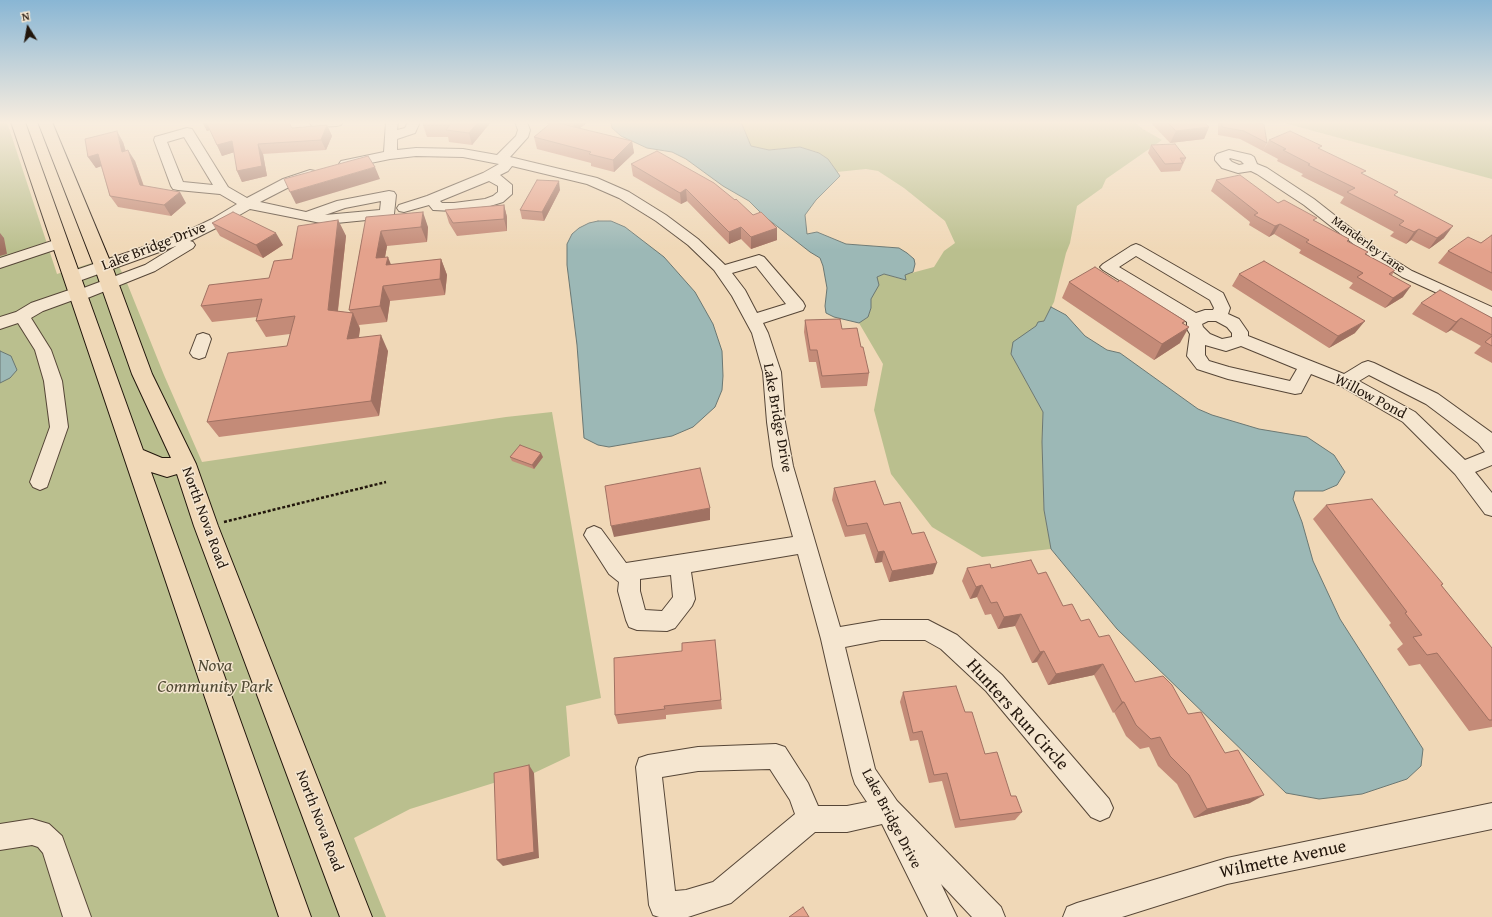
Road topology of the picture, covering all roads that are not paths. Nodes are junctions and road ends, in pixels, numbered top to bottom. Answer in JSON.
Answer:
{"nodes":[{"id":1,"x":33,"y":165,"type":"edge"},
{"id":2,"x":62,"y":165,"type":"edge"},
{"id":3,"x":170,"y":165,"type":"edge"},
{"id":4,"x":207,"y":165,"type":"edge"},
{"id":5,"x":344,"y":165,"type":"edge"},
{"id":6,"x":504,"y":165,"type":"edge"},
{"id":7,"x":527,"y":165,"type":"edge"},
{"id":8,"x":1251,"y":166,"type":"dead end"},
{"id":9,"x":488,"y":176,"type":"junction"},
{"id":10,"x":223,"y":190,"type":"junction"},
{"id":11,"x":432,"y":199,"type":"junction"},
{"id":12,"x":248,"y":204,"type":"junction"},
{"id":13,"x":404,"y":208,"type":"dead end"},
{"id":14,"x":307,"y":216,"type":"junction"},
{"id":15,"x":60,"y":243,"type":"junction"},
{"id":16,"x":0,"y":262,"type":"edge"},
{"id":17,"x":722,"y":271,"type":"junction"},
{"id":18,"x":106,"y":275,"type":"junction"},
{"id":19,"x":76,"y":288,"type":"junction"},
{"id":20,"x":1492,"y":313,"type":"edge"},
{"id":21,"x":22,"y":316,"type":"junction"},
{"id":22,"x":1219,"y":316,"type":"junction"},
{"id":23,"x":753,"y":320,"type":"junction"},
{"id":24,"x":0,"y":323,"type":"edge"},
{"id":25,"x":1197,"y":327,"type":"junction"},
{"id":26,"x":1239,"y":339,"type":"junction"},
{"id":27,"x":1307,"y":366,"type":"junction"},
{"id":28,"x":1345,"y":381,"type":"junction"},
{"id":29,"x":1492,"y":447,"type":"edge"},
{"id":30,"x":134,"y":454,"type":"junction"},
{"id":31,"x":1492,"y":457,"type":"edge"},
{"id":32,"x":185,"y":464,"type":"junction"},
{"id":33,"x":1462,"y":469,"type":"junction"},
{"id":34,"x":40,"y":482,"type":"dead end"},
{"id":35,"x":1492,"y":508,"type":"edge"},
{"id":36,"x":594,"y":535,"type":"dead end"},
{"id":37,"x":806,"y":544,"type":"junction"},
{"id":38,"x":680,"y":565,"type":"junction"},
{"id":39,"x":629,"y":577,"type":"junction"},
{"id":40,"x":832,"y":639,"type":"junction"},
{"id":41,"x":1100,"y":808,"type":"dead end"},
{"id":42,"x":888,"y":810,"type":"junction"},
{"id":43,"x":1492,"y":816,"type":"edge"},
{"id":44,"x":810,"y":820,"type":"junction"},
{"id":45,"x":0,"y":837,"type":"edge"},
{"id":46,"x":77,"y":917,"type":"edge"},
{"id":47,"x":295,"y":917,"type":"edge"},
{"id":48,"x":356,"y":917,"type":"edge"},
{"id":49,"x":943,"y":917,"type":"edge"},
{"id":50,"x":991,"y":917,"type":"edge"},
{"id":51,"x":1077,"y":917,"type":"edge"}],
"edges":[{"from":1,"to":15,"type":"main road"},
{"from":2,"to":18,"type":"main road","name":"North Nova Road"},
{"from":3,"to":10,"type":"street"},
{"from":4,"to":10,"type":"street"},
{"from":5,"to":12,"type":"street","name":"Lake Bridge Drive"},
{"from":6,"to":9,"type":"street"},
{"from":7,"to":17,"type":"street","name":"Lake Bridge Drive"},
{"from":8,"to":20,"type":"street","name":"Manderley Lane"},
{"from":9,"to":11,"type":"street"},
{"from":9,"to":11,"type":"street"},
{"from":10,"to":12,"type":"street"},
{"from":11,"to":13,"type":"street"},
{"from":12,"to":14,"type":"street"},
{"from":12,"to":18,"type":"street","name":"Lake Bridge Drive"},
{"from":14,"to":14,"type":"street"},
{"from":15,"to":16,"type":"street"},
{"from":15,"to":19,"type":"main road"},
{"from":17,"to":23,"type":"street","name":"Lake Bridge Drive"},
{"from":17,"to":23,"type":"street"},
{"from":18,"to":19,"type":"street","name":"Lake Bridge Drive"},
{"from":18,"to":32,"type":"main road","name":"North Nova Road"},
{"from":19,"to":21,"type":"street","name":"Lake Bridge Drive"},
{"from":19,"to":30,"type":"main road"},
{"from":21,"to":24,"type":"street","name":"Lake Bridge Drive"},
{"from":21,"to":34,"type":"street"},
{"from":22,"to":25,"type":"street"},
{"from":22,"to":25,"type":"street"},
{"from":22,"to":26,"type":"street"},
{"from":23,"to":37,"type":"street","name":"Lake Bridge Drive"},
{"from":25,"to":26,"type":"street"},
{"from":25,"to":27,"type":"street"},
{"from":26,"to":27,"type":"street","name":"Willow Pond"},
{"from":27,"to":28,"type":"street","name":"Willow Pond"},
{"from":28,"to":29,"type":"street"},
{"from":28,"to":33,"type":"street","name":"Willow Pond"},
{"from":30,"to":32,"type":"main road"},
{"from":30,"to":47,"type":"main road"},
{"from":31,"to":33,"type":"street"},
{"from":32,"to":48,"type":"main road","name":"North Nova Road"},
{"from":33,"to":35,"type":"street","name":"Willow Pond"},
{"from":36,"to":39,"type":"street"},
{"from":37,"to":38,"type":"street"},
{"from":37,"to":40,"type":"street","name":"Lake Bridge Drive"},
{"from":38,"to":39,"type":"street"},
{"from":38,"to":39,"type":"street"},
{"from":40,"to":41,"type":"street","name":"Hunters Run Circle"},
{"from":40,"to":42,"type":"street","name":"Lake Bridge Drive"},
{"from":42,"to":44,"type":"street"},
{"from":42,"to":49,"type":"street","name":"Lake Bridge Drive"},
{"from":42,"to":50,"type":"street"},
{"from":43,"to":51,"type":"street","name":"Wilmette Avenue"},
{"from":44,"to":44,"type":"street"},
{"from":45,"to":46,"type":"street"}]}
